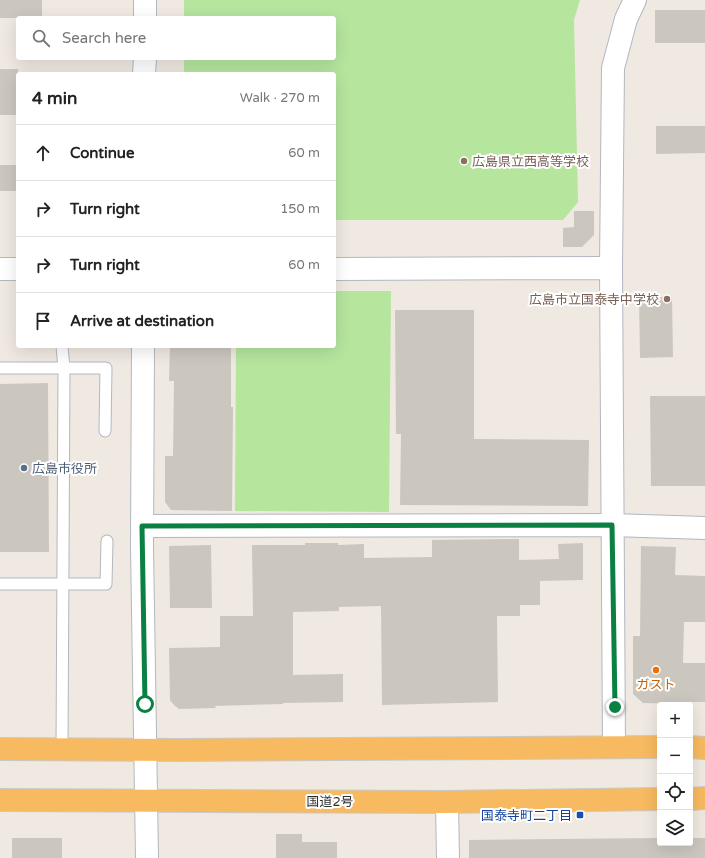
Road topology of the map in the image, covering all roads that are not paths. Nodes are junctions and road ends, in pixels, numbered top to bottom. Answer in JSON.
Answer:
{"nodes":[{"id":1,"x":145,"y":0,"type":"edge"},
{"id":2,"x":635,"y":0,"type":"edge"},
{"id":3,"x":145,"y":16,"type":"edge"},
{"id":4,"x":145,"y":60,"type":"edge"},
{"id":5,"x":144,"y":72,"type":"edge"},
{"id":6,"x":336,"y":268,"type":"edge"},
{"id":7,"x":611,"y":268,"type":"junction"},
{"id":8,"x":0,"y":269,"type":"edge"},
{"id":9,"x":16,"y":269,"type":"edge"},
{"id":10,"x":62,"y":348,"type":"edge"},
{"id":11,"x":142,"y":348,"type":"edge"},
{"id":12,"x":0,"y":368,"type":"edge"},
{"id":13,"x":64,"y":369,"type":"junction"},
{"id":14,"x":105,"y":431,"type":"dead end"},
{"id":15,"x":612,"y":525,"type":"junction"},
{"id":16,"x":142,"y":526,"type":"junction"},
{"id":17,"x":705,"y":528,"type":"edge"},
{"id":18,"x":107,"y":541,"type":"dead end"},
{"id":19,"x":0,"y":584,"type":"edge"},
{"id":20,"x":62,"y":584,"type":"junction"},
{"id":21,"x":614,"y":747,"type":"junction"},
{"id":22,"x":657,"y":747,"type":"edge"},
{"id":23,"x":693,"y":747,"type":"edge"},
{"id":24,"x":705,"y":748,"type":"edge"},
{"id":25,"x":0,"y":749,"type":"edge"},
{"id":26,"x":62,"y":749,"type":"junction"},
{"id":27,"x":146,"y":750,"type":"junction"},
{"id":28,"x":705,"y":798,"type":"edge"},
{"id":29,"x":657,"y":799,"type":"edge"},
{"id":30,"x":693,"y":799,"type":"edge"},
{"id":31,"x":0,"y":800,"type":"edge"},
{"id":32,"x":146,"y":800,"type":"junction"},
{"id":33,"x":447,"y":802,"type":"junction"},
{"id":34,"x":693,"y":802,"type":"edge"},
{"id":35,"x":705,"y":804,"type":"edge"},
{"id":36,"x":147,"y":858,"type":"edge"},
{"id":37,"x":448,"y":858,"type":"edge"}],
"edges":[{"from":1,"to":3,"type":"street"},
{"from":2,"to":7,"type":"street"},
{"from":4,"to":5,"type":"street"},
{"from":6,"to":7,"type":"street"},
{"from":7,"to":15,"type":"street"},
{"from":8,"to":9,"type":"street"},
{"from":10,"to":13,"type":"lane"},
{"from":11,"to":16,"type":"street"},
{"from":12,"to":13,"type":"lane"},
{"from":13,"to":14,"type":"lane"},
{"from":13,"to":20,"type":"lane"},
{"from":15,"to":16,"type":"street"},
{"from":15,"to":17,"type":"street"},
{"from":15,"to":21,"type":"street"},
{"from":16,"to":27,"type":"street"},
{"from":18,"to":20,"type":"lane"},
{"from":19,"to":20,"type":"lane"},
{"from":20,"to":26,"type":"lane"},
{"from":21,"to":22,"type":"highway"},
{"from":21,"to":27,"type":"highway"},
{"from":23,"to":24,"type":"highway"},
{"from":25,"to":26,"type":"highway"},
{"from":26,"to":27,"type":"highway"},
{"from":27,"to":32,"type":"street"},
{"from":28,"to":30,"type":"highway"},
{"from":29,"to":33,"type":"highway","name":"国道2号"},
{"from":31,"to":32,"type":"highway","name":"国道2号"},
{"from":32,"to":33,"type":"highway","name":"国道2号"},
{"from":32,"to":36,"type":"street"},
{"from":33,"to":37,"type":"street"},
{"from":34,"to":35,"type":"street"}]}
